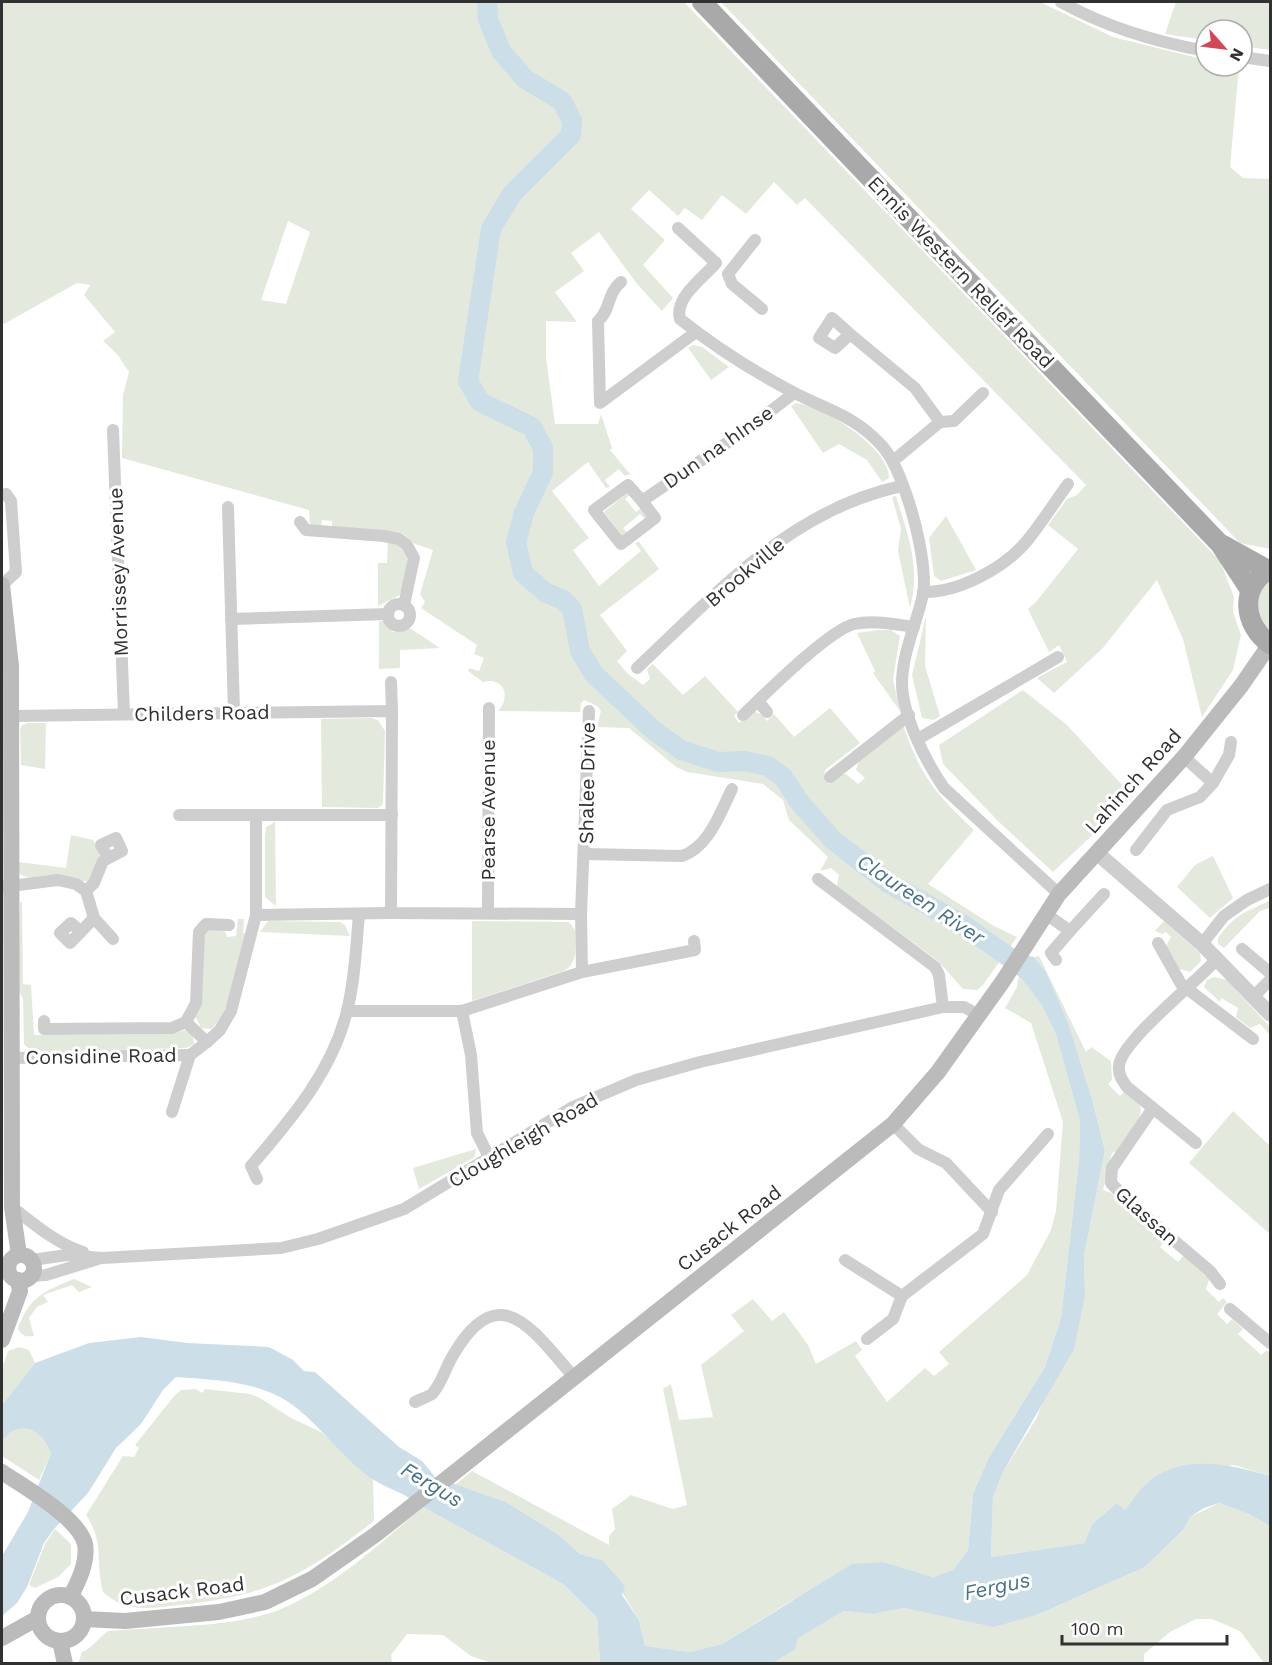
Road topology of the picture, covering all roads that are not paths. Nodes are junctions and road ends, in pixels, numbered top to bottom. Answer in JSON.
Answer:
{"nodes":[{"id":1,"x":702,"y":2,"type":"edge"},
{"id":2,"x":1061,"y":2,"type":"edge"},
{"id":3,"x":1194,"y":49,"type":"edge"},
{"id":4,"x":1254,"y":59,"type":"edge"},
{"id":5,"x":1270,"y":61,"type":"edge"},
{"id":6,"x":678,"y":228,"type":"dead end"},
{"id":7,"x":755,"y":240,"type":"dead end"},
{"id":8,"x":716,"y":263,"type":"junction"},
{"id":9,"x":728,"y":274,"type":"junction"},
{"id":10,"x":621,"y":282,"type":"dead end"},
{"id":11,"x":762,"y":309,"type":"dead end"},
{"id":12,"x":696,"y":332,"type":"junction"},
{"id":13,"x":850,"y":334,"type":"dead end"},
{"id":14,"x":794,"y":393,"type":"junction"},
{"id":15,"x":983,"y":393,"type":"dead end"},
{"id":16,"x":940,"y":422,"type":"junction"},
{"id":17,"x":113,"y":430,"type":"dead end"},
{"id":18,"x":893,"y":461,"type":"junction"},
{"id":19,"x":1068,"y":484,"type":"dead end"},
{"id":20,"x":902,"y":486,"type":"junction"},
{"id":21,"x":6,"y":494,"type":"dead end"},
{"id":22,"x":642,"y":501,"type":"junction"},
{"id":23,"x":228,"y":507,"type":"dead end"},
{"id":24,"x":300,"y":522,"type":"dead end"},
{"id":25,"x":1220,"y":544,"type":"junction"},
{"id":26,"x":1269,"y":570,"type":"edge"},
{"id":27,"x":2,"y":585,"type":"edge"},
{"id":28,"x":1250,"y":591,"type":"junction"},
{"id":29,"x":923,"y":592,"type":"junction"},
{"id":30,"x":404,"y":605,"type":"junction"},
{"id":31,"x":388,"y":614,"type":"junction"},
{"id":32,"x":231,"y":619,"type":"junction"},
{"id":33,"x":914,"y":627,"type":"junction"},
{"id":34,"x":1270,"y":644,"type":"edge"},
{"id":35,"x":1058,"y":657,"type":"dead end"},
{"id":36,"x":6,"y":666,"type":"edge"},
{"id":37,"x":637,"y":669,"type":"dead end"},
{"id":38,"x":391,"y":682,"type":"dead end"},
{"id":39,"x":758,"y":701,"type":"junction"},
{"id":40,"x":489,"y":708,"type":"dead end"},
{"id":41,"x":234,"y":711,"type":"junction"},
{"id":42,"x":392,"y":711,"type":"junction"},
{"id":43,"x":589,"y":711,"type":"dead end"},
{"id":44,"x":767,"y":712,"type":"dead end"},
{"id":45,"x":124,"y":714,"type":"junction"},
{"id":46,"x":743,"y":715,"type":"dead end"},
{"id":47,"x":909,"y":715,"type":"junction"},
{"id":48,"x":11,"y":716,"type":"junction"},
{"id":49,"x":918,"y":739,"type":"junction"},
{"id":50,"x":1231,"y":742,"type":"dead end"},
{"id":51,"x":1184,"y":757,"type":"junction"},
{"id":52,"x":830,"y":777,"type":"dead end"},
{"id":53,"x":1213,"y":783,"type":"junction"},
{"id":54,"x":732,"y":789,"type":"dead end"},
{"id":55,"x":179,"y":814,"type":"dead end"},
{"id":56,"x":392,"y":815,"type":"junction"},
{"id":57,"x":256,"y":816,"type":"junction"},
{"id":58,"x":1136,"y":850,"type":"dead end"},
{"id":59,"x":1097,"y":853,"type":"junction"},
{"id":60,"x":585,"y":854,"type":"junction"},
{"id":61,"x":108,"y":858,"type":"dead end"},
{"id":62,"x":818,"y":879,"type":"dead end"},
{"id":63,"x":7,"y":886,"type":"edge"},
{"id":64,"x":1270,"y":889,"type":"edge"},
{"id":65,"x":86,"y":891,"type":"junction"},
{"id":66,"x":1059,"y":894,"type":"junction"},
{"id":67,"x":1104,"y":894,"type":"dead end"},
{"id":68,"x":488,"y":912,"type":"junction"},
{"id":69,"x":392,"y":913,"type":"junction"},
{"id":70,"x":581,"y":914,"type":"junction"},
{"id":71,"x":1046,"y":914,"type":"junction"},
{"id":72,"x":256,"y":915,"type":"junction"},
{"id":73,"x":359,"y":915,"type":"junction"},
{"id":74,"x":93,"y":918,"type":"junction"},
{"id":75,"x":229,"y":925,"type":"dead end"},
{"id":76,"x":1070,"y":931,"type":"junction"},
{"id":77,"x":81,"y":932,"type":"dead end"},
{"id":78,"x":113,"y":939,"type":"dead end"},
{"id":79,"x":694,"y":941,"type":"dead end"},
{"id":80,"x":1158,"y":943,"type":"dead end"},
{"id":81,"x":1203,"y":944,"type":"junction"},
{"id":82,"x":1242,"y":949,"type":"dead end"},
{"id":83,"x":1217,"y":959,"type":"junction"},
{"id":84,"x":1056,"y":960,"type":"dead end"},
{"id":85,"x":582,"y":972,"type":"junction"},
{"id":86,"x":1270,"y":973,"type":"edge"},
{"id":87,"x":1270,"y":980,"type":"edge"},
{"id":88,"x":1003,"y":981,"type":"joint"},
{"id":89,"x":1186,"y":988,"type":"junction"},
{"id":90,"x":1254,"y":996,"type":"junction"},
{"id":91,"x":944,"y":1007,"type":"junction"},
{"id":92,"x":347,"y":1011,"type":"junction"},
{"id":93,"x":462,"y":1011,"type":"junction"},
{"id":94,"x":1270,"y":1014,"type":"edge"},
{"id":95,"x":979,"y":1015,"type":"junction"},
{"id":96,"x":44,"y":1021,"type":"dead end"},
{"id":97,"x":186,"y":1022,"type":"junction"},
{"id":98,"x":1254,"y":1039,"type":"dead end"},
{"id":99,"x":207,"y":1041,"type":"junction"},
{"id":100,"x":190,"y":1054,"type":"junction"},
{"id":101,"x":12,"y":1058,"type":"junction"},
{"id":102,"x":7,"y":1099,"type":"edge"},
{"id":103,"x":1153,"y":1108,"type":"junction"},
{"id":104,"x":172,"y":1112,"type":"dead end"},
{"id":105,"x":893,"y":1124,"type":"junction"},
{"id":106,"x":1048,"y":1134,"type":"dead end"},
{"id":107,"x":1196,"y":1143,"type":"dead end"},
{"id":108,"x":1035,"y":1148,"type":"junction"},
{"id":109,"x":1044,"y":1158,"type":"dead end"},
{"id":110,"x":490,"y":1159,"type":"junction"},
{"id":111,"x":257,"y":1179,"type":"dead end"},
{"id":112,"x":12,"y":1207,"type":"junction"},
{"id":113,"x":993,"y":1212,"type":"junction"},
{"id":114,"x":102,"y":1258,"type":"junction"},
{"id":115,"x":845,"y":1260,"type":"dead end"},
{"id":116,"x":19,"y":1268,"type":"edge"},
{"id":117,"x":1220,"y":1284,"type":"dead end"},
{"id":118,"x":903,"y":1296,"type":"junction"},
{"id":119,"x":1230,"y":1309,"type":"dead end"},
{"id":120,"x":867,"y":1339,"type":"dead end"},
{"id":121,"x":2,"y":1340,"type":"edge"},
{"id":122,"x":1270,"y":1343,"type":"edge"},
{"id":123,"x":574,"y":1377,"type":"junction"},
{"id":124,"x":416,"y":1402,"type":"dead end"},
{"id":125,"x":2,"y":1472,"type":"edge"},
{"id":126,"x":70,"y":1597,"type":"junction"},
{"id":127,"x":38,"y":1618,"type":"junction"},
{"id":128,"x":84,"y":1619,"type":"junction"},
{"id":129,"x":2,"y":1638,"type":"edge"},
{"id":130,"x":60,"y":1641,"type":"junction"},
{"id":131,"x":65,"y":1664,"type":"edge"}],
"edges":[{"from":1,"to":25,"type":"main road","name":"Ennis Western Relief Road"},
{"from":2,"to":3,"type":"street"},
{"from":4,"to":5,"type":"street"},
{"from":6,"to":8,"type":"street"},
{"from":7,"to":9,"type":"street"},
{"from":8,"to":9,"type":"street"},
{"from":8,"to":12,"type":"street","name":"Dun na hInse"},
{"from":9,"to":11,"type":"street"},
{"from":10,"to":12,"type":"street"},
{"from":12,"to":14,"type":"street","name":"Dun na hInse"},
{"from":13,"to":16,"type":"street"},
{"from":14,"to":18,"type":"street","name":"Dun na hInse"},
{"from":14,"to":22,"type":"street","name":"Dun na hInse"},
{"from":15,"to":16,"type":"street"},
{"from":16,"to":18,"type":"street"},
{"from":17,"to":45,"type":"street","name":"Morrissey Avenue"},
{"from":18,"to":20,"type":"street","name":"Dun na hInse"},
{"from":19,"to":29,"type":"street"},
{"from":20,"to":29,"type":"street","name":"Dun na hInse"},
{"from":20,"to":37,"type":"street","name":"Brookville"},
{"from":21,"to":27,"type":"street"},
{"from":22,"to":22,"type":"street","name":"Dun na hInse"},
{"from":23,"to":32,"type":"street"},
{"from":24,"to":30,"type":"street"},
{"from":25,"to":26,"type":"main road","name":"Ennis Western Relief Road"},
{"from":25,"to":28,"type":"main road","name":"Ennis Western Relief Road"},
{"from":26,"to":28,"type":"main road"},
{"from":27,"to":36,"type":"main road"},
{"from":28,"to":34,"type":"main road"},
{"from":29,"to":33,"type":"street"},
{"from":30,"to":31,"type":"street"},
{"from":30,"to":31,"type":"street"},
{"from":31,"to":32,"type":"street"},
{"from":32,"to":41,"type":"street"},
{"from":33,"to":39,"type":"street"},
{"from":33,"to":47,"type":"street"},
{"from":34,"to":51,"type":"main road","name":"Lahinch Road"},
{"from":35,"to":49,"type":"street"},
{"from":36,"to":48,"type":"main road"},
{"from":38,"to":42,"type":"street"},
{"from":39,"to":44,"type":"street"},
{"from":39,"to":46,"type":"street"},
{"from":40,"to":68,"type":"street","name":"Pearse Avenue"},
{"from":41,"to":42,"type":"street","name":"Childers Road"},
{"from":41,"to":45,"type":"street","name":"Childers Road"},
{"from":42,"to":56,"type":"street"},
{"from":43,"to":60,"type":"street","name":"Shalee Drive"},
{"from":45,"to":48,"type":"street","name":"Childers Road"},
{"from":47,"to":49,"type":"street"},
{"from":47,"to":52,"type":"street"},
{"from":48,"to":63,"type":"main road"},
{"from":49,"to":66,"type":"street"},
{"from":50,"to":53,"type":"street"},
{"from":51,"to":53,"type":"street"},
{"from":51,"to":59,"type":"main road","name":"Lahinch Road"},
{"from":53,"to":58,"type":"street"},
{"from":54,"to":60,"type":"street","name":"Shalee Drive"},
{"from":55,"to":57,"type":"street"},
{"from":56,"to":57,"type":"street"},
{"from":56,"to":69,"type":"street"},
{"from":57,"to":72,"type":"street","name":"Considine Road"},
{"from":59,"to":66,"type":"main road","name":"Lahinch Road"},
{"from":59,"to":81,"type":"street"},
{"from":60,"to":70,"type":"street","name":"Shalee Drive"},
{"from":61,"to":65,"type":"street"},
{"from":62,"to":91,"type":"street"},
{"from":63,"to":65,"type":"street"},
{"from":63,"to":101,"type":"main road"},
{"from":64,"to":81,"type":"street"},
{"from":65,"to":74,"type":"street"},
{"from":66,"to":71,"type":"main road","name":"Lahinch Road"},
{"from":67,"to":76,"type":"street"},
{"from":68,"to":69,"type":"street"},
{"from":68,"to":70,"type":"street"},
{"from":69,"to":73,"type":"street"},
{"from":70,"to":85,"type":"street","name":"Shalee Drive"},
{"from":71,"to":76,"type":"street"},
{"from":71,"to":88,"type":"main road","name":"Lahinch Road"},
{"from":72,"to":73,"type":"street"},
{"from":72,"to":99,"type":"street","name":"Considine Road"},
{"from":73,"to":92,"type":"street"},
{"from":74,"to":77,"type":"street"},
{"from":74,"to":78,"type":"street"},
{"from":75,"to":97,"type":"street","name":"Considine Road"},
{"from":76,"to":84,"type":"street"},
{"from":79,"to":85,"type":"street"},
{"from":80,"to":89,"type":"street"},
{"from":81,"to":83,"type":"street"},
{"from":82,"to":86,"type":"street"},
{"from":83,"to":89,"type":"street"},
{"from":83,"to":90,"type":"street"},
{"from":85,"to":93,"type":"street"},
{"from":87,"to":90,"type":"street"},
{"from":88,"to":95,"type":"main road","name":"Cusack Road"},
{"from":89,"to":98,"type":"street"},
{"from":89,"to":103,"type":"street"},
{"from":90,"to":94,"type":"street"},
{"from":91,"to":95,"type":"street","name":"Cloughleigh Road"},
{"from":91,"to":110,"type":"street","name":"Cloughleigh Road"},
{"from":92,"to":93,"type":"street"},
{"from":92,"to":111,"type":"street"},
{"from":93,"to":110,"type":"street"},
{"from":95,"to":105,"type":"main road","name":"Cusack Road"},
{"from":96,"to":97,"type":"street","name":"Considine Road"},
{"from":97,"to":99,"type":"street","name":"Considine Road"},
{"from":99,"to":100,"type":"street","name":"Considine Road"},
{"from":100,"to":101,"type":"street","name":"Considine Road"},
{"from":100,"to":104,"type":"street","name":"Considine Road"},
{"from":101,"to":102,"type":"main road"},
{"from":102,"to":112,"type":"main road"},
{"from":103,"to":107,"type":"street"},
{"from":103,"to":117,"type":"street","name":"Glassan"},
{"from":105,"to":113,"type":"street"},
{"from":105,"to":123,"type":"main road","name":"Cusack Road"},
{"from":106,"to":108,"type":"street"},
{"from":108,"to":109,"type":"street"},
{"from":108,"to":113,"type":"street"},
{"from":110,"to":114,"type":"street","name":"Cloughleigh Road"},
{"from":112,"to":114,"type":"street","name":"Cloughleigh Road"},
{"from":112,"to":116,"type":"main road"},
{"from":113,"to":118,"type":"street"},
{"from":114,"to":116,"type":"street","name":"Cloughleigh Road"},
{"from":114,"to":116,"type":"street","name":"Cloughleigh Road"},
{"from":115,"to":118,"type":"street"},
{"from":116,"to":121,"type":"main road"},
{"from":118,"to":120,"type":"street"},
{"from":119,"to":122,"type":"street"},
{"from":123,"to":124,"type":"street"},
{"from":123,"to":128,"type":"main road","name":"Cusack Road"},
{"from":125,"to":126,"type":"main road"},
{"from":126,"to":127,"type":"main road"},
{"from":126,"to":128,"type":"main road"},
{"from":127,"to":129,"type":"main road"},
{"from":127,"to":130,"type":"main road"},
{"from":128,"to":130,"type":"main road"},
{"from":130,"to":131,"type":"main road"}]}
